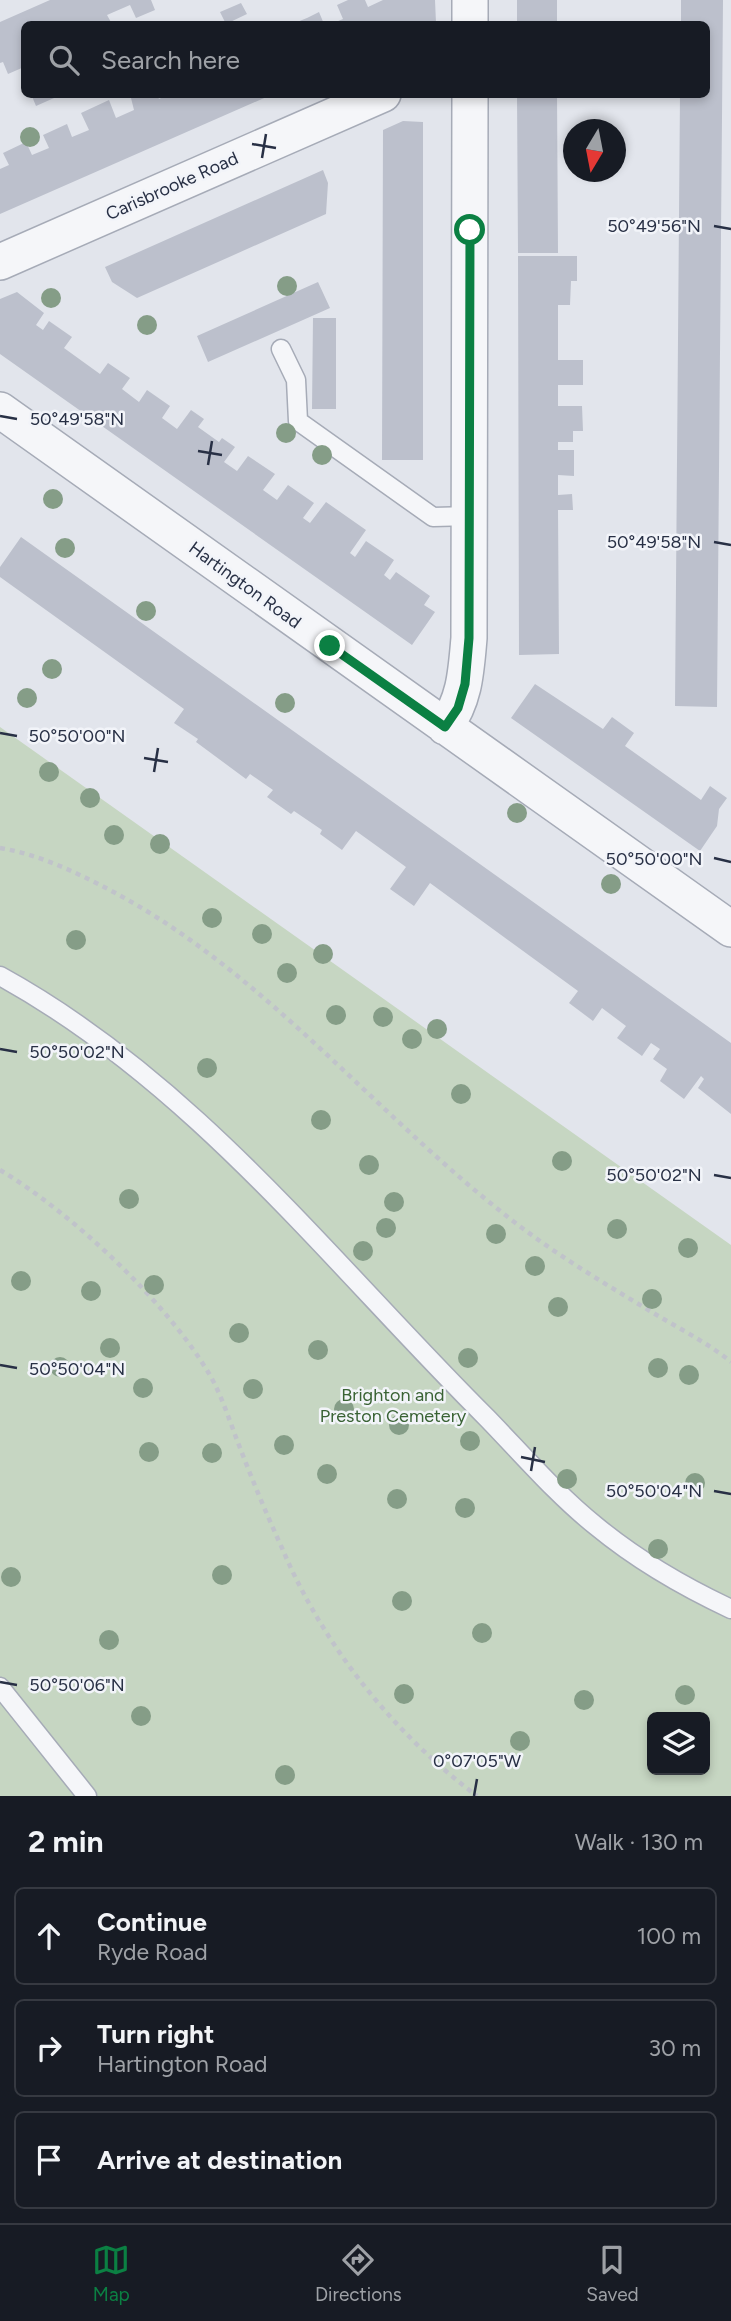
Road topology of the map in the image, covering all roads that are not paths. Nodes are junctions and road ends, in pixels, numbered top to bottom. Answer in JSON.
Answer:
{"nodes":[{"id":1,"x":470,"y":0,"type":"edge"},
{"id":2,"x":470,"y":21,"type":"edge"},
{"id":3,"x":374,"y":98,"type":"edge"},
{"id":4,"x":470,"y":98,"type":"edge"},
{"id":5,"x":0,"y":262,"type":"edge"},
{"id":6,"x":281,"y":349,"type":"dead end"},
{"id":7,"x":0,"y":410,"type":"edge"},
{"id":8,"x":471,"y":516,"type":"junction"},
{"id":9,"x":445,"y":727,"type":"junction"},
{"id":10,"x":731,"y":929,"type":"edge"},
{"id":11,"x":0,"y":976,"type":"edge"},
{"id":12,"x":731,"y":1609,"type":"edge"},
{"id":13,"x":0,"y":1687,"type":"edge"},
{"id":14,"x":87,"y":1796,"type":"edge"}],
"edges":[{"from":1,"to":2,"type":"street"},
{"from":3,"to":5,"type":"street","name":"Carisbrooke Road"},
{"from":4,"to":8,"type":"street"},
{"from":6,"to":8,"type":"lane"},
{"from":7,"to":9,"type":"street","name":"Hartington Road"},
{"from":8,"to":9,"type":"street"},
{"from":9,"to":10,"type":"street","name":"Hartington Road"},
{"from":11,"to":12,"type":"lane"},
{"from":13,"to":14,"type":"lane"}]}
